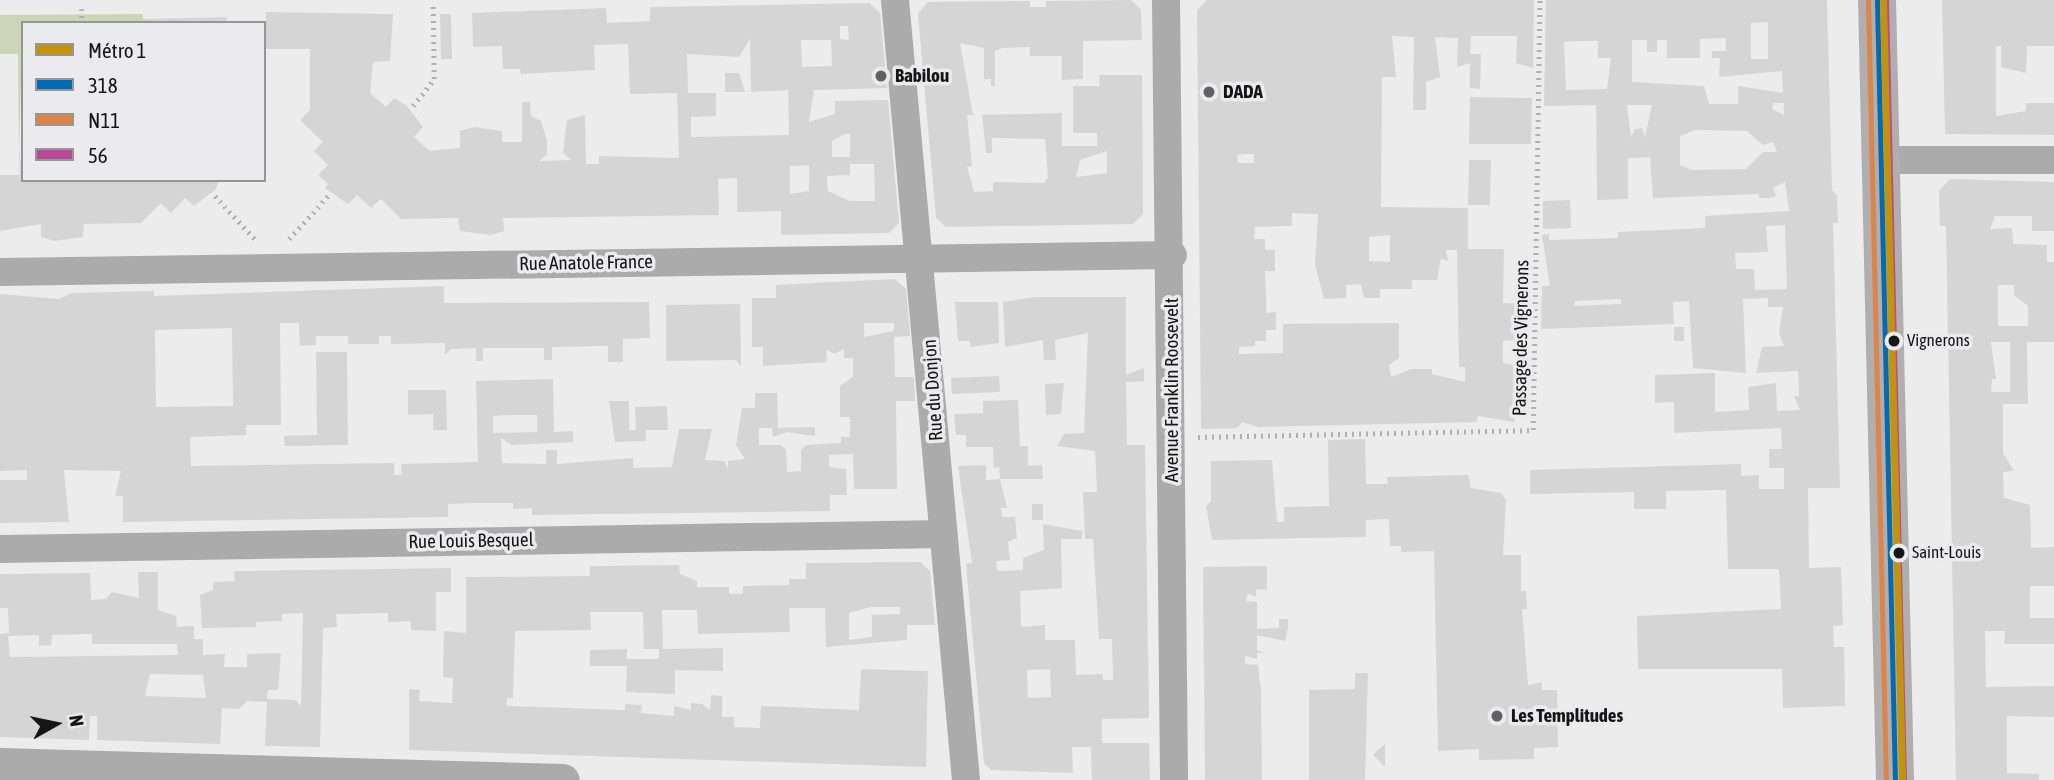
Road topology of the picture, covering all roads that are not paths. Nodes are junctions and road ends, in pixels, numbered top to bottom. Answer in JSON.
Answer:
{"nodes":[{"id":1,"x":895,"y":0,"type":"edge"},
{"id":2,"x":1166,"y":0,"type":"edge"},
{"id":3,"x":1877,"y":0,"type":"edge"},
{"id":4,"x":1881,"y":160,"type":"junction"},
{"id":5,"x":2054,"y":160,"type":"edge"},
{"id":6,"x":1173,"y":255,"type":"junction"},
{"id":7,"x":922,"y":258,"type":"junction"},
{"id":8,"x":0,"y":272,"type":"edge"},
{"id":9,"x":943,"y":534,"type":"junction"},
{"id":10,"x":0,"y":549,"type":"edge"},
{"id":11,"x":0,"y":764,"type":"edge"},
{"id":12,"x":563,"y":780,"type":"edge"},
{"id":13,"x":966,"y":780,"type":"edge"},
{"id":14,"x":1174,"y":780,"type":"edge"},
{"id":15,"x":1895,"y":780,"type":"edge"}],
"edges":[{"from":1,"to":7,"type":"street","name":"Rue du Donjon"},
{"from":2,"to":6,"type":"street","name":"Avenue Franklin Roosevelt"},
{"from":3,"to":4,"type":"main road"},
{"from":4,"to":5,"type":"street"},
{"from":4,"to":15,"type":"main road"},
{"from":6,"to":7,"type":"street","name":"Rue Anatole France"},
{"from":6,"to":14,"type":"street","name":"Avenue Franklin Roosevelt"},
{"from":7,"to":8,"type":"street","name":"Rue Anatole France"},
{"from":7,"to":9,"type":"street","name":"Rue du Donjon"},
{"from":9,"to":10,"type":"street","name":"Rue Louis Besquel"},
{"from":9,"to":13,"type":"street","name":"Rue du Donjon"},
{"from":11,"to":12,"type":"street"}]}
